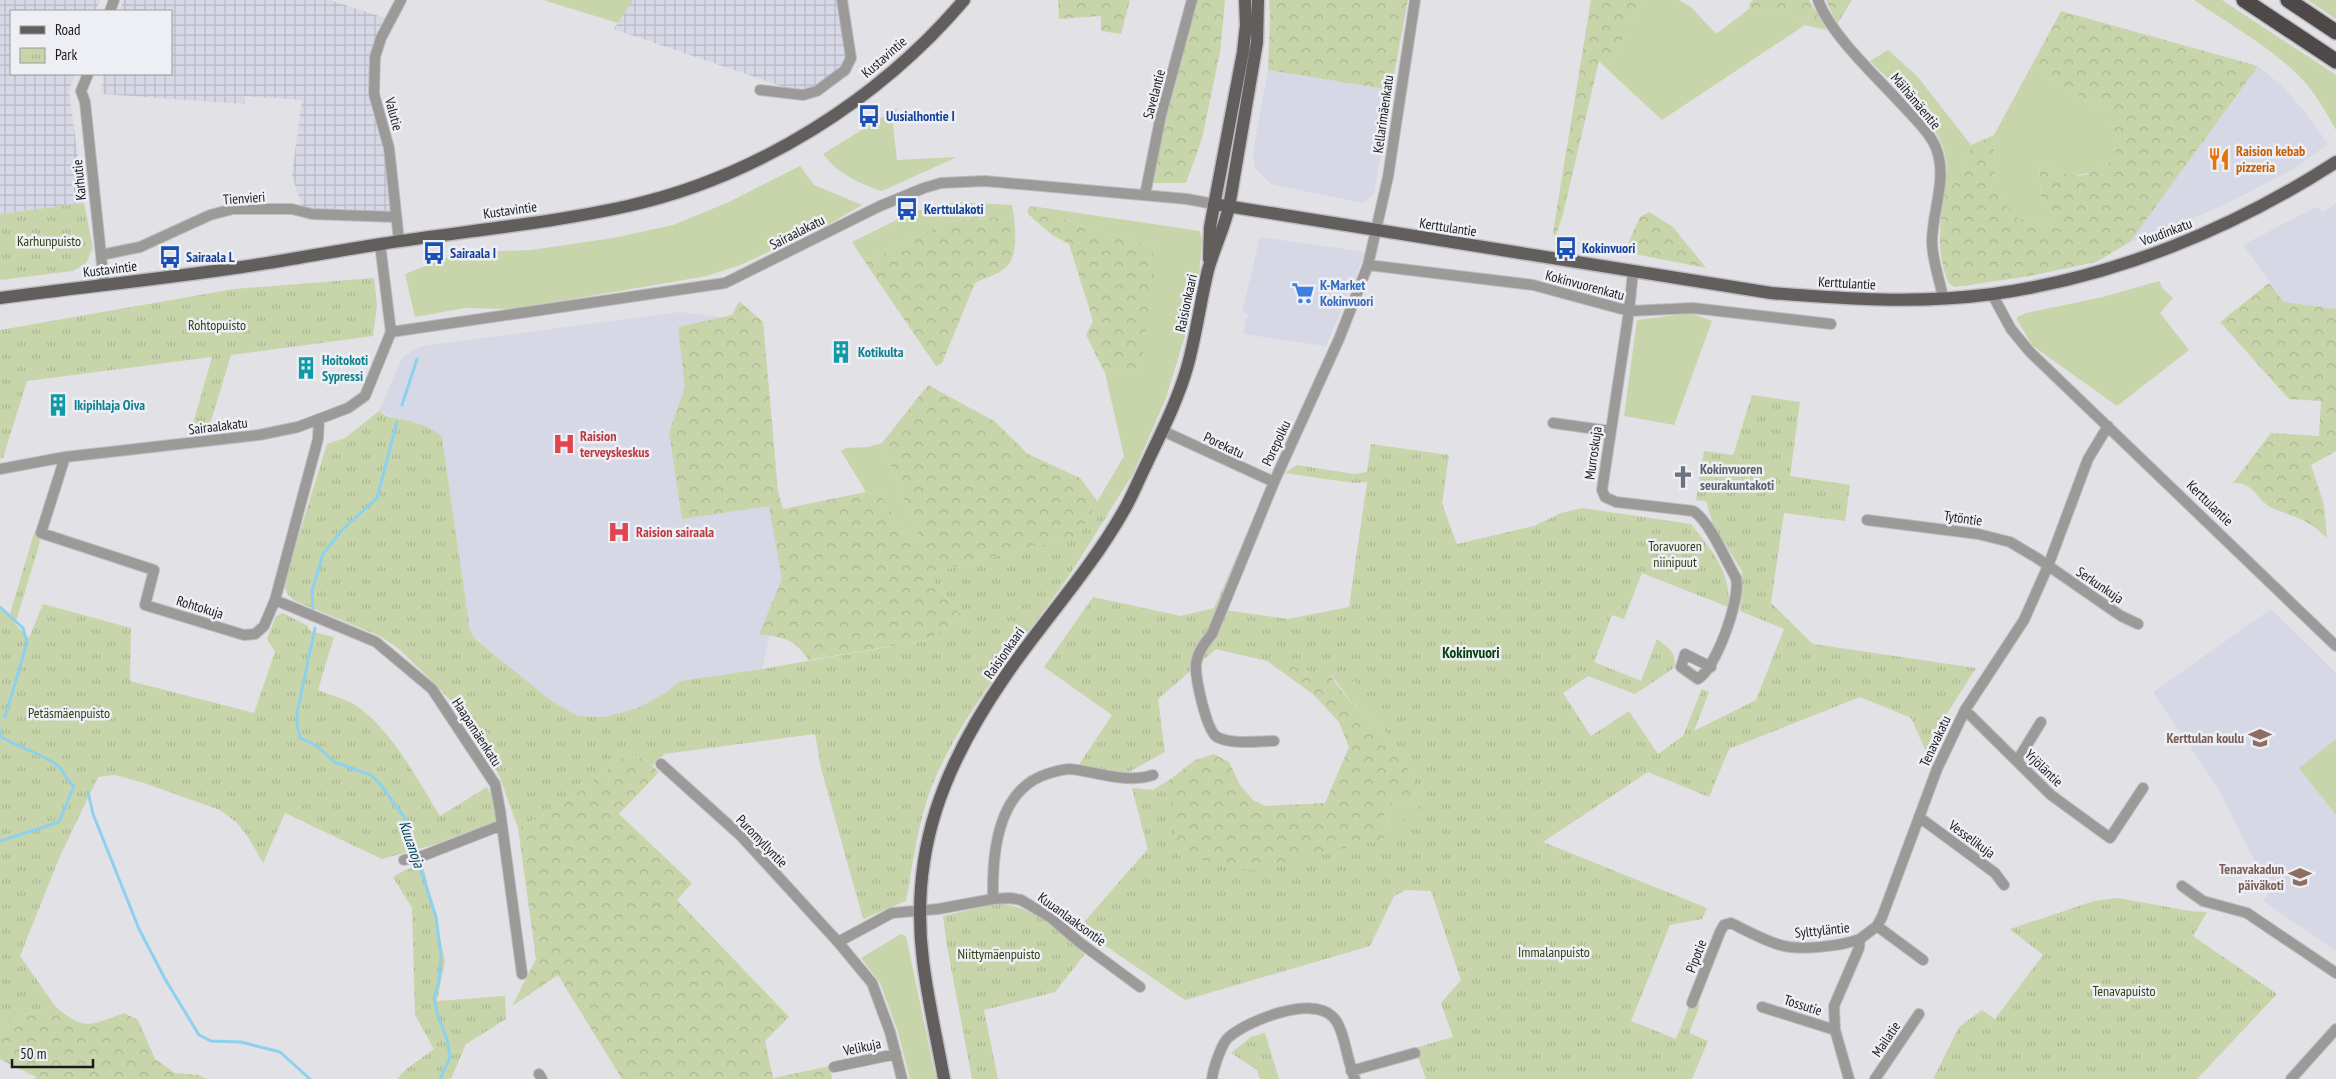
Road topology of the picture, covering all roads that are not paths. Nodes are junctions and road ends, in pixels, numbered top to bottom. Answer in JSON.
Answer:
{"nodes":[{"id":1,"x":402,"y":0,"type":"edge"},
{"id":2,"x":842,"y":0,"type":"edge"},
{"id":3,"x":964,"y":0,"type":"edge"},
{"id":4,"x":1192,"y":0,"type":"edge"},
{"id":5,"x":1245,"y":0,"type":"edge"},
{"id":6,"x":1258,"y":0,"type":"edge"},
{"id":7,"x":1415,"y":0,"type":"edge"},
{"id":8,"x":1818,"y":0,"type":"edge"},
{"id":9,"x":2244,"y":0,"type":"edge"},
{"id":10,"x":2288,"y":0,"type":"edge"},
{"id":11,"x":2336,"y":32,"type":"edge"},
{"id":12,"x":2336,"y":61,"type":"edge"},
{"id":13,"x":88,"y":75,"type":"edge"},
{"id":14,"x":760,"y":90,"type":"dead end"},
{"id":15,"x":2336,"y":162,"type":"edge"},
{"id":16,"x":1145,"y":195,"type":"junction"},
{"id":17,"x":1214,"y":204,"type":"junction"},
{"id":18,"x":1229,"y":207,"type":"junction"},
{"id":19,"x":396,"y":217,"type":"junction"},
{"id":20,"x":1376,"y":231,"type":"junction"},
{"id":21,"x":398,"y":241,"type":"junction"},
{"id":22,"x":380,"y":244,"type":"junction"},
{"id":23,"x":101,"y":254,"type":"junction"},
{"id":24,"x":1368,"y":265,"type":"junction"},
{"id":25,"x":1209,"y":268,"type":"junction"},
{"id":26,"x":1633,"y":271,"type":"junction"},
{"id":27,"x":104,"y":284,"type":"junction"},
{"id":28,"x":1992,"y":294,"type":"junction"},
{"id":29,"x":0,"y":298,"type":"edge"},
{"id":30,"x":1943,"y":298,"type":"junction"},
{"id":31,"x":1629,"y":311,"type":"junction"},
{"id":32,"x":1831,"y":324,"type":"dead end"},
{"id":33,"x":391,"y":332,"type":"junction"},
{"id":34,"x":319,"y":420,"type":"junction"},
{"id":35,"x":1553,"y":423,"type":"dead end"},
{"id":36,"x":2108,"y":426,"type":"junction"},
{"id":37,"x":1163,"y":431,"type":"junction"},
{"id":38,"x":1610,"y":431,"type":"junction"},
{"id":39,"x":65,"y":457,"type":"junction"},
{"id":40,"x":0,"y":469,"type":"edge"},
{"id":41,"x":1274,"y":482,"type":"junction"},
{"id":42,"x":1867,"y":520,"type":"dead end"},
{"id":43,"x":2048,"y":566,"type":"junction"},
{"id":44,"x":274,"y":600,"type":"junction"},
{"id":45,"x":2138,"y":624,"type":"dead end"},
{"id":46,"x":2336,"y":646,"type":"edge"},
{"id":47,"x":1711,"y":667,"type":"dead end"},
{"id":48,"x":1966,"y":710,"type":"junction"},
{"id":49,"x":2041,"y":722,"type":"dead end"},
{"id":50,"x":1274,"y":741,"type":"dead end"},
{"id":51,"x":2017,"y":761,"type":"junction"},
{"id":52,"x":661,"y":764,"type":"dead end"},
{"id":53,"x":1153,"y":775,"type":"dead end"},
{"id":54,"x":2143,"y":788,"type":"dead end"},
{"id":55,"x":1919,"y":817,"type":"junction"},
{"id":56,"x":502,"y":825,"type":"junction"},
{"id":57,"x":404,"y":860,"type":"dead end"},
{"id":58,"x":2004,"y":886,"type":"dead end"},
{"id":59,"x":2182,"y":886,"type":"dead end"},
{"id":60,"x":993,"y":899,"type":"junction"},
{"id":61,"x":920,"y":910,"type":"junction"},
{"id":62,"x":1731,"y":923,"type":"joint"},
{"id":63,"x":1877,"y":926,"type":"junction"},
{"id":64,"x":1860,"y":939,"type":"junction"},
{"id":65,"x":838,"y":942,"type":"junction"},
{"id":66,"x":1923,"y":960,"type":"dead end"},
{"id":67,"x":2336,"y":973,"type":"edge"},
{"id":68,"x":522,"y":974,"type":"dead end"},
{"id":69,"x":1140,"y":987,"type":"dead end"},
{"id":70,"x":1692,"y":1003,"type":"dead end"},
{"id":71,"x":1762,"y":1007,"type":"dead end"},
{"id":72,"x":1919,"y":1014,"type":"dead end"},
{"id":73,"x":2336,"y":1029,"type":"edge"},
{"id":74,"x":1835,"y":1030,"type":"junction"},
{"id":75,"x":1415,"y":1053,"type":"dead end"},
{"id":76,"x":896,"y":1054,"type":"junction"},
{"id":77,"x":834,"y":1067,"type":"dead end"},
{"id":78,"x":1353,"y":1075,"type":"edge"},
{"id":79,"x":902,"y":1079,"type":"edge"},
{"id":80,"x":944,"y":1079,"type":"edge"},
{"id":81,"x":1212,"y":1079,"type":"edge"},
{"id":82,"x":1849,"y":1079,"type":"edge"},
{"id":83,"x":1875,"y":1079,"type":"edge"},
{"id":84,"x":2291,"y":1079,"type":"edge"}],
"edges":[{"from":1,"to":19,"type":"street","name":"Valutie"},
{"from":2,"to":14,"type":"street"},
{"from":3,"to":21,"type":"main road","name":"Kustavintie"},
{"from":4,"to":16,"type":"street","name":"Savelantie"},
{"from":5,"to":17,"type":"main road","name":"Raisionkaari"},
{"from":6,"to":18,"type":"main road","name":"Raisionkaari"},
{"from":7,"to":20,"type":"street","name":"Kellarimäenkatu"},
{"from":8,"to":30,"type":"street","name":"Mäihämäentie"},
{"from":9,"to":12,"type":"highway"},
{"from":10,"to":11,"type":"highway"},
{"from":13,"to":23,"type":"street","name":"Karhutie"},
{"from":15,"to":28,"type":"main road","name":"Voudinkatu"},
{"from":16,"to":17,"type":"street","name":"Sairaalakatu"},
{"from":16,"to":33,"type":"street","name":"Sairaalakatu"},
{"from":17,"to":18,"type":"main road","name":"Kerttulantie"},
{"from":17,"to":25,"type":"main road","name":"Raisionkaari"},
{"from":18,"to":20,"type":"main road","name":"Kerttulantie"},
{"from":18,"to":25,"type":"main road","name":"Raisionkaari"},
{"from":19,"to":21,"type":"street","name":"Valutie"},
{"from":19,"to":23,"type":"street","name":"Tienvieri"},
{"from":20,"to":24,"type":"street"},
{"from":20,"to":26,"type":"main road","name":"Kerttulantie"},
{"from":21,"to":22,"type":"main road","name":"Kustavintie"},
{"from":22,"to":27,"type":"main road","name":"Kustavintie"},
{"from":22,"to":33,"type":"street","name":"Sairaalakatu"},
{"from":23,"to":27,"type":"street","name":"Karhutie"},
{"from":24,"to":31,"type":"street","name":"Kokinvuorenkatu"},
{"from":24,"to":41,"type":"street","name":"Porepolku"},
{"from":25,"to":37,"type":"main road","name":"Raisionkaari"},
{"from":26,"to":30,"type":"main road","name":"Kerttulantie"},
{"from":26,"to":31,"type":"street","name":"Murroskuja"},
{"from":27,"to":29,"type":"main road","name":"Kustavintie"},
{"from":28,"to":30,"type":"main road","name":"Kerttulantie"},
{"from":28,"to":36,"type":"street","name":"Kerttulantie"},
{"from":31,"to":32,"type":"street","name":"Kokinvuorenkatu"},
{"from":31,"to":38,"type":"street","name":"Murroskuja"},
{"from":33,"to":34,"type":"street","name":"Sairaalakatu"},
{"from":34,"to":39,"type":"street","name":"Sairaalakatu"},
{"from":34,"to":44,"type":"street","name":"Rohtokuja"},
{"from":35,"to":38,"type":"street"},
{"from":36,"to":43,"type":"street","name":"Tenavakatu"},
{"from":36,"to":46,"type":"street","name":"Kerttulantie"},
{"from":37,"to":41,"type":"street","name":"Porekatu"},
{"from":37,"to":61,"type":"main road","name":"Raisionkaari"},
{"from":38,"to":47,"type":"street","name":"Murroskuja"},
{"from":39,"to":40,"type":"street","name":"Sairaalakatu"},
{"from":39,"to":44,"type":"street","name":"Rohtokuja"},
{"from":41,"to":50,"type":"street","name":"Porepolku"},
{"from":42,"to":43,"type":"street","name":"Tytöntie"},
{"from":43,"to":45,"type":"street","name":"Serkunkuja"},
{"from":43,"to":48,"type":"street","name":"Tenavakatu"},
{"from":44,"to":56,"type":"street","name":"Haapamäenkatu"},
{"from":48,"to":51,"type":"street","name":"Yrjöläntie"},
{"from":48,"to":55,"type":"street","name":"Tenavakatu"},
{"from":49,"to":51,"type":"street"},
{"from":51,"to":54,"type":"street","name":"Yrjöläntie"},
{"from":52,"to":65,"type":"street","name":"Puromyllyntie"},
{"from":53,"to":60,"type":"street"},
{"from":55,"to":58,"type":"street","name":"Vesselikuja"},
{"from":55,"to":63,"type":"street","name":"Tenavakatu"},
{"from":56,"to":57,"type":"street"},
{"from":56,"to":68,"type":"street","name":"Haapamäenkatu"},
{"from":59,"to":67,"type":"street"},
{"from":60,"to":61,"type":"street","name":"Kuuanlaaksontie"},
{"from":60,"to":69,"type":"street","name":"Kuuanlaaksontie"},
{"from":61,"to":65,"type":"street"},
{"from":61,"to":80,"type":"main road","name":"Raisionkaari"},
{"from":62,"to":64,"type":"street","name":"Sylttyläntie"},
{"from":62,"to":70,"type":"street","name":"Pipotie"},
{"from":63,"to":64,"type":"street"},
{"from":63,"to":66,"type":"street"},
{"from":64,"to":74,"type":"street"},
{"from":65,"to":76,"type":"street","name":"Puromyllyntie"},
{"from":71,"to":74,"type":"street","name":"Tossutie"},
{"from":72,"to":83,"type":"street","name":"Mailatie"},
{"from":73,"to":84,"type":"street"},
{"from":74,"to":82,"type":"street"},
{"from":75,"to":78,"type":"street"},
{"from":76,"to":77,"type":"street","name":"Velikuja"},
{"from":76,"to":79,"type":"street","name":"Puromyllyntie"},
{"from":78,"to":81,"type":"street"}]}
